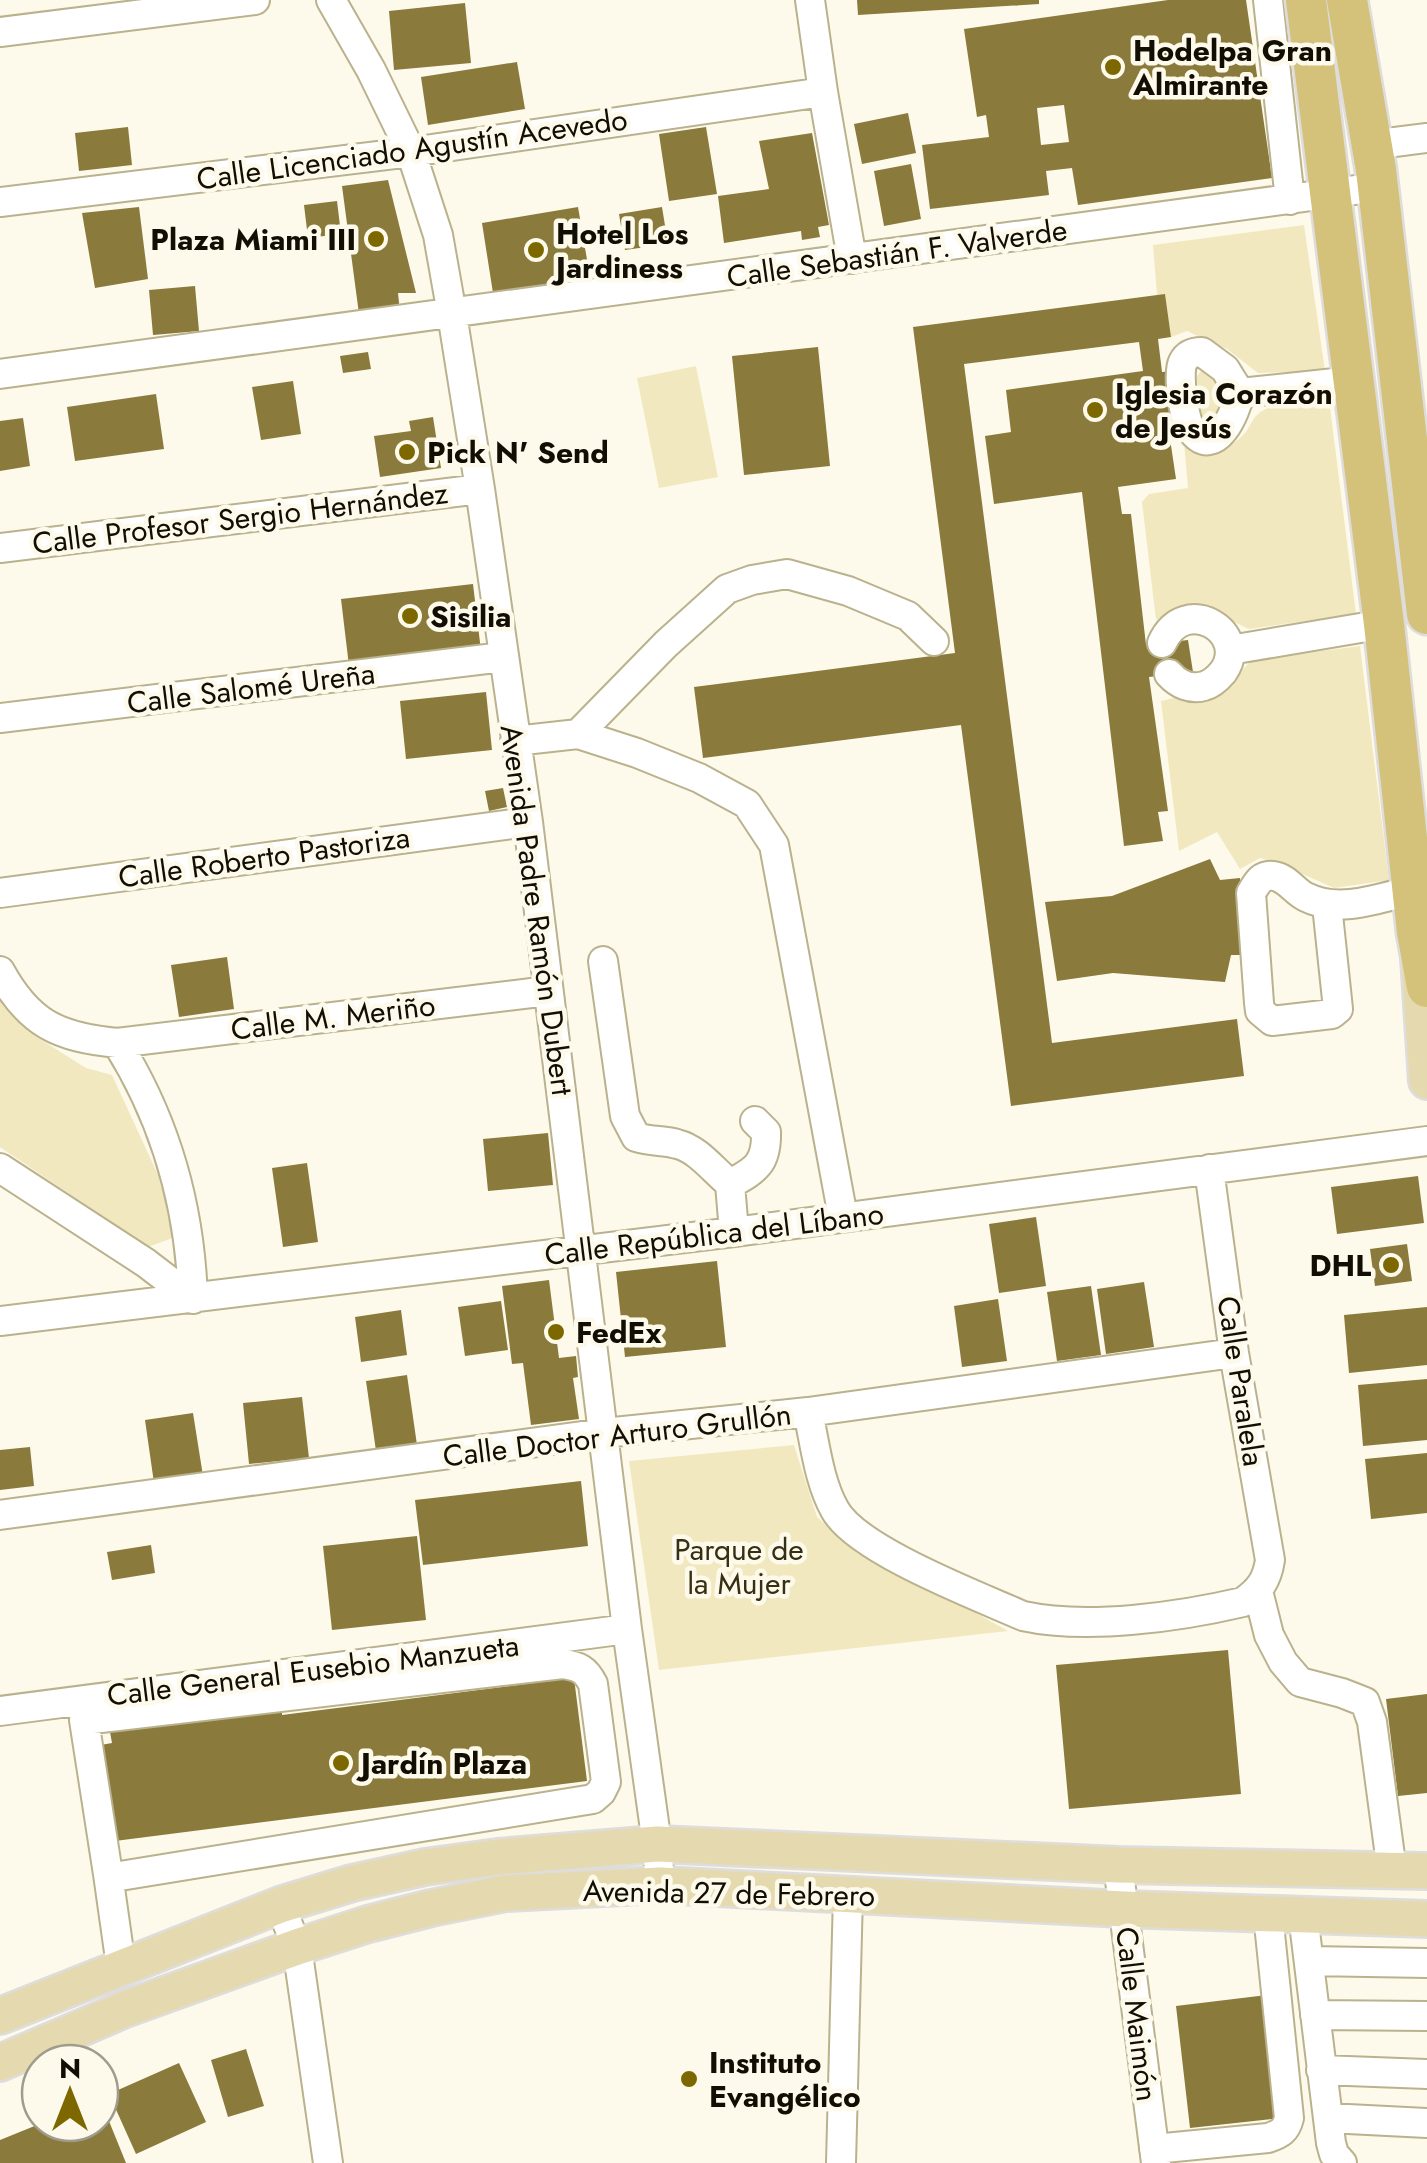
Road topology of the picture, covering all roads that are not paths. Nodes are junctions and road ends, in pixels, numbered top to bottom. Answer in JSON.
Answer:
{"nodes":[{"id":1,"x":255,"y":0,"type":"edge"},
{"id":2,"x":331,"y":0,"type":"edge"},
{"id":3,"x":810,"y":0,"type":"edge"},
{"id":4,"x":1268,"y":0,"type":"edge"},
{"id":5,"x":1306,"y":0,"type":"edge"},
{"id":6,"x":1347,"y":0,"type":"edge"},
{"id":7,"x":0,"y":32,"type":"edge"},
{"id":8,"x":822,"y":92,"type":"junction"},
{"id":9,"x":1427,"y":138,"type":"edge"},
{"id":10,"x":1371,"y":145,"type":"junction"},
{"id":11,"x":411,"y":152,"type":"junction"},
{"id":12,"x":1378,"y":187,"type":"junction"},
{"id":13,"x":1332,"y":194,"type":"junction"},
{"id":14,"x":1290,"y":200,"type":"junction"},
{"id":15,"x":0,"y":202,"type":"edge"},
{"id":16,"x":852,"y":259,"type":"junction"},
{"id":17,"x":452,"y":314,"type":"junction"},
{"id":18,"x":0,"y":374,"type":"edge"},
{"id":19,"x":1354,"y":381,"type":"junction"},
{"id":20,"x":1240,"y":393,"type":"dead end"},
{"id":21,"x":480,"y":489,"type":"junction"},
{"id":22,"x":1423,"y":547,"type":"edge"},
{"id":23,"x":0,"y":548,"type":"edge"},
{"id":24,"x":1427,"y":614,"type":"edge"},
{"id":25,"x":1384,"y":624,"type":"junction"},
{"id":26,"x":934,"y":642,"type":"dead end"},
{"id":27,"x":1162,"y":643,"type":"dead end"},
{"id":28,"x":1230,"y":650,"type":"junction"},
{"id":29,"x":503,"y":657,"type":"junction"},
{"id":30,"x":1169,"y":674,"type":"dead end"},
{"id":31,"x":0,"y":718,"type":"edge"},
{"id":32,"x":578,"y":734,"type":"junction"},
{"id":33,"x":515,"y":741,"type":"junction"},
{"id":34,"x":528,"y":822,"type":"junction"},
{"id":35,"x":1413,"y":890,"type":"junction"},
{"id":36,"x":0,"y":892,"type":"edge"},
{"id":37,"x":1327,"y":905,"type":"junction"},
{"id":38,"x":1417,"y":932,"type":"junction"},
{"id":39,"x":602,"y":961,"type":"dead end"},
{"id":40,"x":0,"y":971,"type":"edge"},
{"id":41,"x":1427,"y":987,"type":"edge"},
{"id":42,"x":548,"y":991,"type":"junction"},
{"id":43,"x":117,"y":1043,"type":"junction"},
{"id":44,"x":1427,"y":1081,"type":"edge"},
{"id":45,"x":755,"y":1121,"type":"dead end"},
{"id":46,"x":1427,"y":1141,"type":"edge"},
{"id":47,"x":0,"y":1168,"type":"edge"},
{"id":48,"x":1210,"y":1168,"type":"junction"},
{"id":49,"x":730,"y":1184,"type":"junction"},
{"id":50,"x":843,"y":1218,"type":"junction"},
{"id":51,"x":734,"y":1232,"type":"junction"},
{"id":52,"x":581,"y":1251,"type":"junction"},
{"id":53,"x":194,"y":1298,"type":"junction"},
{"id":54,"x":0,"y":1321,"type":"edge"},
{"id":55,"x":1234,"y":1353,"type":"junction"},
{"id":56,"x":808,"y":1412,"type":"junction"},
{"id":57,"x":604,"y":1433,"type":"junction"},
{"id":58,"x":0,"y":1515,"type":"edge"},
{"id":59,"x":1258,"y":1592,"type":"junction"},
{"id":60,"x":626,"y":1629,"type":"junction"},
{"id":61,"x":0,"y":1710,"type":"edge"},
{"id":62,"x":657,"y":1844,"type":"junction"},
{"id":63,"x":1118,"y":1866,"type":"junction"},
{"id":64,"x":1410,"y":1871,"type":"edge"},
{"id":65,"x":108,"y":1874,"type":"junction"},
{"id":66,"x":660,"y":1886,"type":"junction"},
{"id":67,"x":848,"y":1895,"type":"junction"},
{"id":68,"x":280,"y":1905,"type":"junction"},
{"id":69,"x":1124,"y":1909,"type":"junction"},
{"id":70,"x":1268,"y":1914,"type":"junction"},
{"id":71,"x":1304,"y":1915,"type":"junction"},
{"id":72,"x":1427,"y":1919,"type":"edge"},
{"id":73,"x":297,"y":1947,"type":"junction"},
{"id":74,"x":1309,"y":1962,"type":"junction"},
{"id":75,"x":1427,"y":1963,"type":"edge"},
{"id":76,"x":121,"y":1966,"type":"junction"},
{"id":77,"x":1316,"y":2015,"type":"junction"},
{"id":78,"x":0,"y":2016,"type":"edge"},
{"id":79,"x":1427,"y":2016,"type":"edge"},
{"id":80,"x":0,"y":2063,"type":"edge"},
{"id":81,"x":1322,"y":2070,"type":"junction"},
{"id":82,"x":1427,"y":2074,"type":"edge"},
{"id":83,"x":1328,"y":2118,"type":"junction"},
{"id":84,"x":1427,"y":2123,"type":"edge"},
{"id":85,"x":1155,"y":2156,"type":"edge"},
{"id":86,"x":328,"y":2163,"type":"edge"},
{"id":87,"x":841,"y":2163,"type":"edge"},
{"id":88,"x":1342,"y":2163,"type":"edge"}],
"edges":[{"from":1,"to":7,"type":"street"},
{"from":2,"to":11,"type":"street","name":"Avenida Padre Ramón Dubert"},
{"from":3,"to":8,"type":"street"},
{"from":4,"to":14,"type":"street"},
{"from":5,"to":13,"type":"highway"},
{"from":6,"to":10,"type":"highway"},
{"from":8,"to":11,"type":"street","name":"Calle Licenciado Agustín Acevedo"},
{"from":8,"to":16,"type":"street"},
{"from":9,"to":10,"type":"street"},
{"from":10,"to":12,"type":"highway"},
{"from":11,"to":15,"type":"street","name":"Calle Licenciado Agustín Acevedo"},
{"from":11,"to":17,"type":"street","name":"Avenida Padre Ramón Dubert"},
{"from":12,"to":13,"type":"street","name":"Calle Sebastián F. Valverde"},
{"from":12,"to":22,"type":"highway"},
{"from":13,"to":14,"type":"street","name":"Calle Sebastián F. Valverde"},
{"from":13,"to":19,"type":"highway"},
{"from":14,"to":16,"type":"street","name":"Calle Sebastián F. Valverde"},
{"from":16,"to":17,"type":"street","name":"Calle Sebastián F. Valverde"},
{"from":17,"to":18,"type":"street","name":"Calle Sebastián F. Valverde"},
{"from":17,"to":21,"type":"street","name":"Avenida Padre Ramón Dubert"},
{"from":19,"to":20,"type":"street"},
{"from":19,"to":25,"type":"highway"},
{"from":21,"to":23,"type":"street","name":"Calle Profesor Sergio Hernández"},
{"from":21,"to":29,"type":"street","name":"Avenida Padre Ramón Dubert"},
{"from":22,"to":24,"type":"highway"},
{"from":25,"to":28,"type":"street"},
{"from":25,"to":35,"type":"highway"},
{"from":26,"to":32,"type":"street"},
{"from":27,"to":28,"type":"street"},
{"from":28,"to":30,"type":"street"},
{"from":29,"to":31,"type":"street","name":"Calle Salomé Ureña"},
{"from":29,"to":33,"type":"street","name":"Avenida Padre Ramón Dubert"},
{"from":32,"to":33,"type":"street"},
{"from":32,"to":50,"type":"street"},
{"from":33,"to":34,"type":"street","name":"Avenida Padre Ramón Dubert"},
{"from":34,"to":36,"type":"street","name":"Calle Roberto Pastoriza"},
{"from":34,"to":42,"type":"street","name":"Avenida Padre Ramón Dubert"},
{"from":35,"to":37,"type":"street"},
{"from":35,"to":38,"type":"highway"},
{"from":37,"to":37,"type":"street"},
{"from":38,"to":41,"type":"highway"},
{"from":38,"to":44,"type":"main road"},
{"from":39,"to":49,"type":"street"},
{"from":40,"to":43,"type":"street","name":"Calle M. Meriño"},
{"from":42,"to":43,"type":"street","name":"Calle M. Meriño"},
{"from":42,"to":52,"type":"street","name":"Avenida Padre Ramón Dubert"},
{"from":43,"to":53,"type":"street"},
{"from":45,"to":49,"type":"street"},
{"from":46,"to":48,"type":"street","name":"Calle República del Líbano"},
{"from":47,"to":53,"type":"street"},
{"from":48,"to":50,"type":"street","name":"Calle República del Líbano"},
{"from":48,"to":55,"type":"street","name":"Calle Paralela"},
{"from":49,"to":51,"type":"street"},
{"from":50,"to":51,"type":"street","name":"Calle República del Líbano"},
{"from":51,"to":52,"type":"street","name":"Calle República del Líbano"},
{"from":52,"to":53,"type":"street","name":"Calle República del Líbano"},
{"from":52,"to":57,"type":"street","name":"Avenida Padre Ramón Dubert"},
{"from":53,"to":54,"type":"street","name":"Calle República del Líbano"},
{"from":55,"to":56,"type":"street","name":"Calle Doctor Arturo Grullón"},
{"from":55,"to":59,"type":"street","name":"Calle Paralela"},
{"from":56,"to":57,"type":"street","name":"Calle Doctor Arturo Grullón"},
{"from":56,"to":59,"type":"street"},
{"from":57,"to":58,"type":"street","name":"Calle Doctor Arturo Grullón"},
{"from":57,"to":60,"type":"street","name":"Avenida Padre Ramón Dubert"},
{"from":59,"to":64,"type":"street"},
{"from":60,"to":61,"type":"street","name":"Calle General Eusebio Manzueta"},
{"from":60,"to":62,"type":"street","name":"Avenida Padre Ramón Dubert"},
{"from":62,"to":63,"type":"main road","name":"Avenida 27 de Febrero"},
{"from":62,"to":66,"type":"street","name":"Avenida Padre Ramón Dubert"},
{"from":62,"to":68,"type":"main road","name":"Avenida 27 de Febrero"},
{"from":63,"to":64,"type":"main road","name":"Avenida 27 de Febrero"},
{"from":63,"to":69,"type":"street","name":"Calle Maimón"},
{"from":65,"to":65,"type":"street"},
{"from":65,"to":76,"type":"street"},
{"from":66,"to":67,"type":"main road","name":"Avenida 27 de Febrero"},
{"from":66,"to":73,"type":"main road","name":"Avenida 27 de Febrero"},
{"from":67,"to":69,"type":"main road","name":"Avenida 27 de Febrero"},
{"from":67,"to":87,"type":"street"},
{"from":68,"to":73,"type":"street"},
{"from":68,"to":76,"type":"main road","name":"Avenida 27 de Febrero"},
{"from":69,"to":70,"type":"main road","name":"Avenida 27 de Febrero"},
{"from":69,"to":85,"type":"street","name":"Calle Maimón"},
{"from":70,"to":71,"type":"main road","name":"Avenida 27 de Febrero"},
{"from":70,"to":85,"type":"street"},
{"from":71,"to":72,"type":"main road","name":"Avenida 27 de Febrero"},
{"from":71,"to":74,"type":"street"},
{"from":73,"to":80,"type":"main road","name":"Avenida 27 de Febrero"},
{"from":73,"to":86,"type":"street"},
{"from":74,"to":75,"type":"street"},
{"from":74,"to":77,"type":"street"},
{"from":76,"to":78,"type":"main road","name":"Avenida 27 de Febrero"},
{"from":77,"to":79,"type":"street"},
{"from":77,"to":81,"type":"street"},
{"from":81,"to":82,"type":"street"},
{"from":81,"to":83,"type":"street"},
{"from":83,"to":84,"type":"street"},
{"from":83,"to":88,"type":"street"}]}
